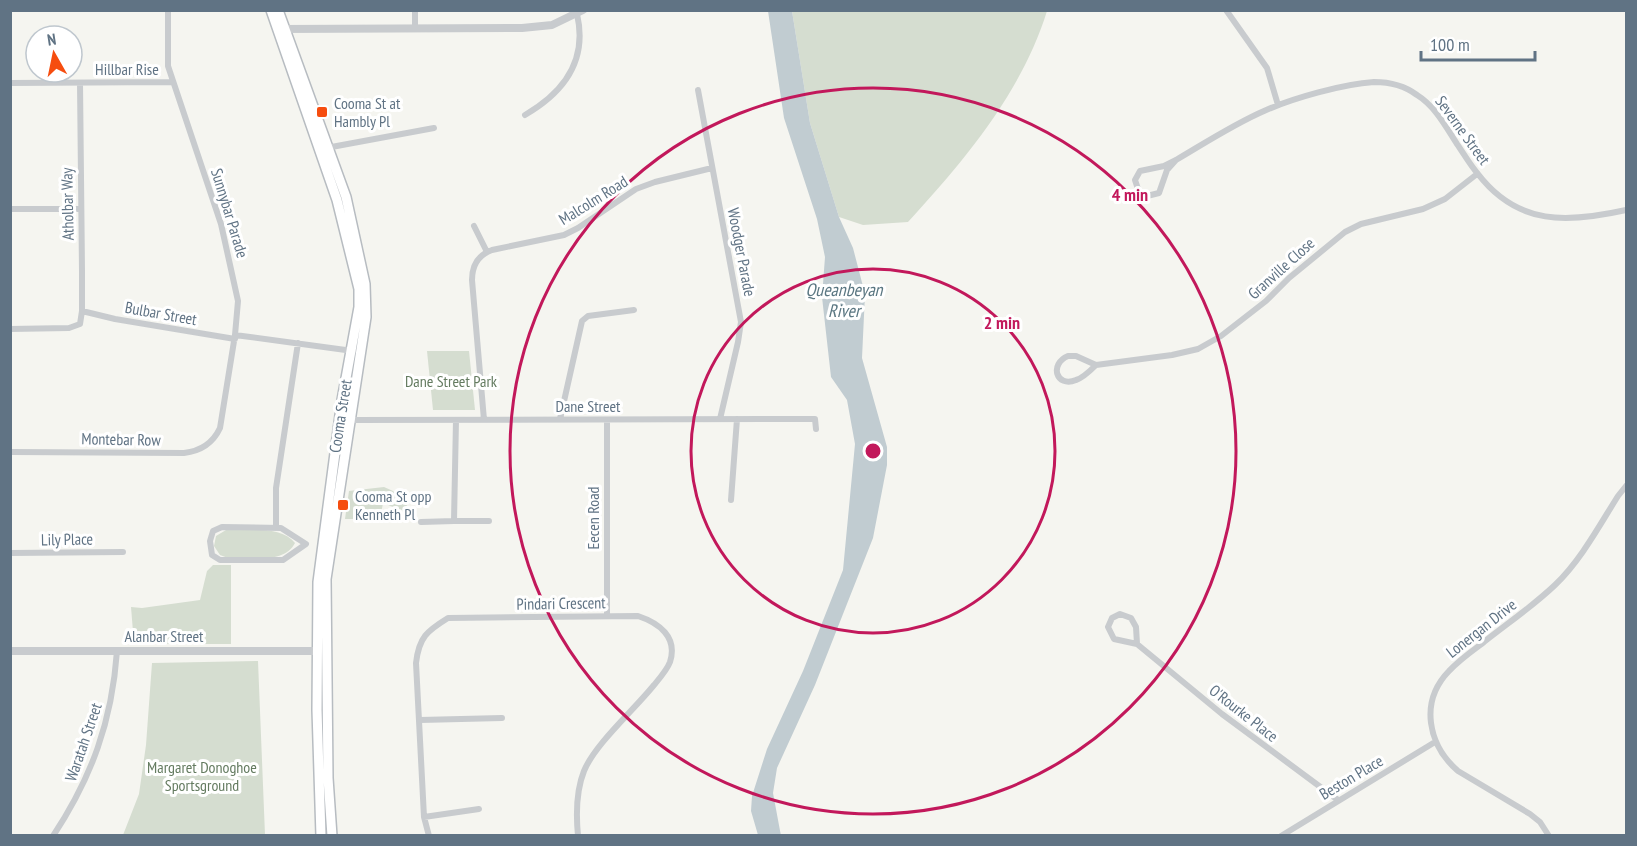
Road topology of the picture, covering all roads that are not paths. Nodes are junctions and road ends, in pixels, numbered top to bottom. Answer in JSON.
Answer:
{"nodes":[{"id":1,"x":168,"y":10,"type":"edge"},
{"id":2,"x":271,"y":10,"type":"edge"},
{"id":3,"x":278,"y":10,"type":"edge"},
{"id":4,"x":415,"y":10,"type":"edge"},
{"id":5,"x":1226,"y":10,"type":"edge"},
{"id":6,"x":580,"y":12,"type":"edge"},
{"id":7,"x":415,"y":28,"type":"junction"},
{"id":8,"x":281,"y":29,"type":"junction"},
{"id":9,"x":172,"y":82,"type":"junction"},
{"id":10,"x":84,"y":83,"type":"edge"},
{"id":11,"x":80,"y":84,"type":"edge"},
{"id":12,"x":698,"y":90,"type":"dead end"},
{"id":13,"x":1278,"y":105,"type":"junction"},
{"id":14,"x":525,"y":116,"type":"dead end"},
{"id":15,"x":434,"y":129,"type":"dead end"},
{"id":16,"x":324,"y":148,"type":"junction"},
{"id":17,"x":1176,"y":160,"type":"junction"},
{"id":18,"x":712,"y":168,"type":"junction"},
{"id":19,"x":1151,"y":168,"type":"junction"},
{"id":20,"x":1477,"y":174,"type":"junction"},
{"id":21,"x":1163,"y":184,"type":"junction"},
{"id":22,"x":10,"y":209,"type":"edge"},
{"id":23,"x":80,"y":209,"type":"junction"},
{"id":24,"x":1626,"y":210,"type":"edge"},
{"id":25,"x":474,"y":226,"type":"dead end"},
{"id":26,"x":487,"y":252,"type":"junction"},
{"id":27,"x":634,"y":310,"type":"dead end"},
{"id":28,"x":82,"y":311,"type":"junction"},
{"id":29,"x":10,"y":329,"type":"edge"},
{"id":30,"x":235,"y":337,"type":"junction"},
{"id":31,"x":298,"y":343,"type":"junction"},
{"id":32,"x":356,"y":352,"type":"junction"},
{"id":33,"x":1096,"y":365,"type":"junction"},
{"id":34,"x":347,"y":374,"type":"junction"},
{"id":35,"x":560,"y":419,"type":"junction"},
{"id":36,"x":720,"y":419,"type":"junction"},
{"id":37,"x":737,"y":419,"type":"junction"},
{"id":38,"x":350,"y":420,"type":"junction"},
{"id":39,"x":456,"y":420,"type":"junction"},
{"id":40,"x":484,"y":420,"type":"junction"},
{"id":41,"x":607,"y":420,"type":"junction"},
{"id":42,"x":220,"y":428,"type":"joint"},
{"id":43,"x":816,"y":429,"type":"dead end"},
{"id":44,"x":11,"y":452,"type":"edge"},
{"id":45,"x":333,"y":461,"type":"junction"},
{"id":46,"x":1626,"y":486,"type":"edge"},
{"id":47,"x":731,"y":500,"type":"dead end"},
{"id":48,"x":454,"y":520,"type":"junction"},
{"id":49,"x":489,"y":521,"type":"dead end"},
{"id":50,"x":421,"y":522,"type":"dead end"},
{"id":51,"x":276,"y":527,"type":"junction"},
{"id":52,"x":306,"y":544,"type":"junction"},
{"id":53,"x":326,"y":546,"type":"junction"},
{"id":54,"x":123,"y":552,"type":"dead end"},
{"id":55,"x":10,"y":553,"type":"edge"},
{"id":56,"x":607,"y":616,"type":"junction"},
{"id":57,"x":1137,"y":644,"type":"junction"},
{"id":58,"x":10,"y":651,"type":"edge"},
{"id":59,"x":117,"y":651,"type":"junction"},
{"id":60,"x":322,"y":651,"type":"junction"},
{"id":61,"x":502,"y":718,"type":"dead end"},
{"id":62,"x":420,"y":720,"type":"junction"},
{"id":63,"x":1435,"y":742,"type":"junction"},
{"id":64,"x":1338,"y":800,"type":"junction"},
{"id":65,"x":479,"y":809,"type":"dead end"},
{"id":66,"x":424,"y":817,"type":"junction"},
{"id":67,"x":54,"y":836,"type":"edge"},
{"id":68,"x":321,"y":836,"type":"edge"},
{"id":69,"x":332,"y":836,"type":"edge"},
{"id":70,"x":429,"y":836,"type":"edge"},
{"id":71,"x":578,"y":836,"type":"edge"},
{"id":72,"x":1281,"y":836,"type":"edge"},
{"id":73,"x":1549,"y":836,"type":"edge"}],
"edges":[{"from":1,"to":9,"type":"street","name":"Sunnybar Parade"},
{"from":2,"to":8,"type":"main road","name":"Cooma Street"},
{"from":3,"to":8,"type":"main road","name":"Cooma Street"},
{"from":4,"to":7,"type":"street"},
{"from":5,"to":13,"type":"street"},
{"from":6,"to":7,"type":"street"},
{"from":6,"to":14,"type":"street"},
{"from":7,"to":8,"type":"street"},
{"from":8,"to":16,"type":"main road","name":"Cooma Street"},
{"from":9,"to":10,"type":"street","name":"Hillbar Rise"},
{"from":9,"to":30,"type":"street","name":"Sunnybar Parade"},
{"from":11,"to":23,"type":"street","name":"Atholbar Way"},
{"from":12,"to":18,"type":"street","name":"Woodger Parade"},
{"from":13,"to":17,"type":"street","name":"Severne Street"},
{"from":13,"to":20,"type":"street","name":"Severne Street"},
{"from":15,"to":16,"type":"street"},
{"from":16,"to":32,"type":"main road","name":"Cooma Street"},
{"from":17,"to":19,"type":"street","name":"Severne Street"},
{"from":17,"to":21,"type":"street"},
{"from":18,"to":26,"type":"street","name":"Malcolm Road"},
{"from":18,"to":36,"type":"street","name":"Woodger Parade"},
{"from":19,"to":21,"type":"street"},
{"from":19,"to":21,"type":"street"},
{"from":20,"to":24,"type":"street","name":"Severne Street"},
{"from":20,"to":33,"type":"street","name":"Granville Close"},
{"from":22,"to":23,"type":"street"},
{"from":23,"to":28,"type":"street","name":"Atholbar Way"},
{"from":25,"to":26,"type":"street"},
{"from":26,"to":40,"type":"street"},
{"from":27,"to":35,"type":"street"},
{"from":28,"to":29,"type":"street","name":"Atholbar Way"},
{"from":28,"to":30,"type":"street","name":"Bulbar Street"},
{"from":30,"to":31,"type":"street","name":"Bulbar Street"},
{"from":30,"to":42,"type":"street","name":"Sunnybar Parade"},
{"from":31,"to":32,"type":"street","name":"Bulbar Street"},
{"from":31,"to":51,"type":"street"},
{"from":32,"to":34,"type":"main road","name":"Cooma Street"},
{"from":32,"to":38,"type":"main road","name":"Cooma Street"},
{"from":33,"to":33,"type":"street","name":"Granville Close"},
{"from":34,"to":38,"type":"main road"},
{"from":34,"to":45,"type":"main road","name":"Cooma Street"},
{"from":35,"to":40,"type":"street","name":"Dane Street"},
{"from":35,"to":41,"type":"street","name":"Dane Street"},
{"from":36,"to":37,"type":"street","name":"Dane Street"},
{"from":36,"to":41,"type":"street","name":"Dane Street"},
{"from":37,"to":43,"type":"street","name":"Dane Street"},
{"from":37,"to":47,"type":"street"},
{"from":38,"to":39,"type":"street","name":"Dane Street"},
{"from":38,"to":45,"type":"main road"},
{"from":38,"to":53,"type":"main road","name":"Cooma Street"},
{"from":39,"to":40,"type":"street","name":"Dane Street"},
{"from":39,"to":48,"type":"street"},
{"from":41,"to":56,"type":"street","name":"Eecen Road"},
{"from":42,"to":44,"type":"street","name":"Montebar Row"},
{"from":45,"to":53,"type":"main road","name":"Cooma Street"},
{"from":46,"to":63,"type":"street","name":"Lonergan Drive"},
{"from":48,"to":49,"type":"street"},
{"from":48,"to":50,"type":"street"},
{"from":51,"to":52,"type":"street"},
{"from":51,"to":52,"type":"street"},
{"from":52,"to":53,"type":"street"},
{"from":53,"to":60,"type":"main road","name":"Cooma Street"},
{"from":54,"to":55,"type":"street","name":"Lily Place"},
{"from":56,"to":62,"type":"street","name":"Pindari Crescent"},
{"from":56,"to":71,"type":"street","name":"Pindari Crescent"},
{"from":57,"to":57,"type":"street","name":"O'Rourke Place"},
{"from":57,"to":64,"type":"street","name":"O'Rourke Place"},
{"from":58,"to":59,"type":"street","name":"Alanbar Street"},
{"from":59,"to":60,"type":"street","name":"Alanbar Street"},
{"from":59,"to":67,"type":"street","name":"Waratah Street"},
{"from":60,"to":68,"type":"main road","name":"Cooma Street"},
{"from":60,"to":69,"type":"main road","name":"Cooma Street"},
{"from":61,"to":62,"type":"street"},
{"from":62,"to":66,"type":"street","name":"Pindari Crescent"},
{"from":63,"to":64,"type":"street","name":"Beston Place"},
{"from":63,"to":73,"type":"street","name":"Lonergan Drive"},
{"from":64,"to":72,"type":"street","name":"Beston Place"},
{"from":65,"to":66,"type":"street"},
{"from":66,"to":70,"type":"street","name":"Pindari Crescent"}]}
